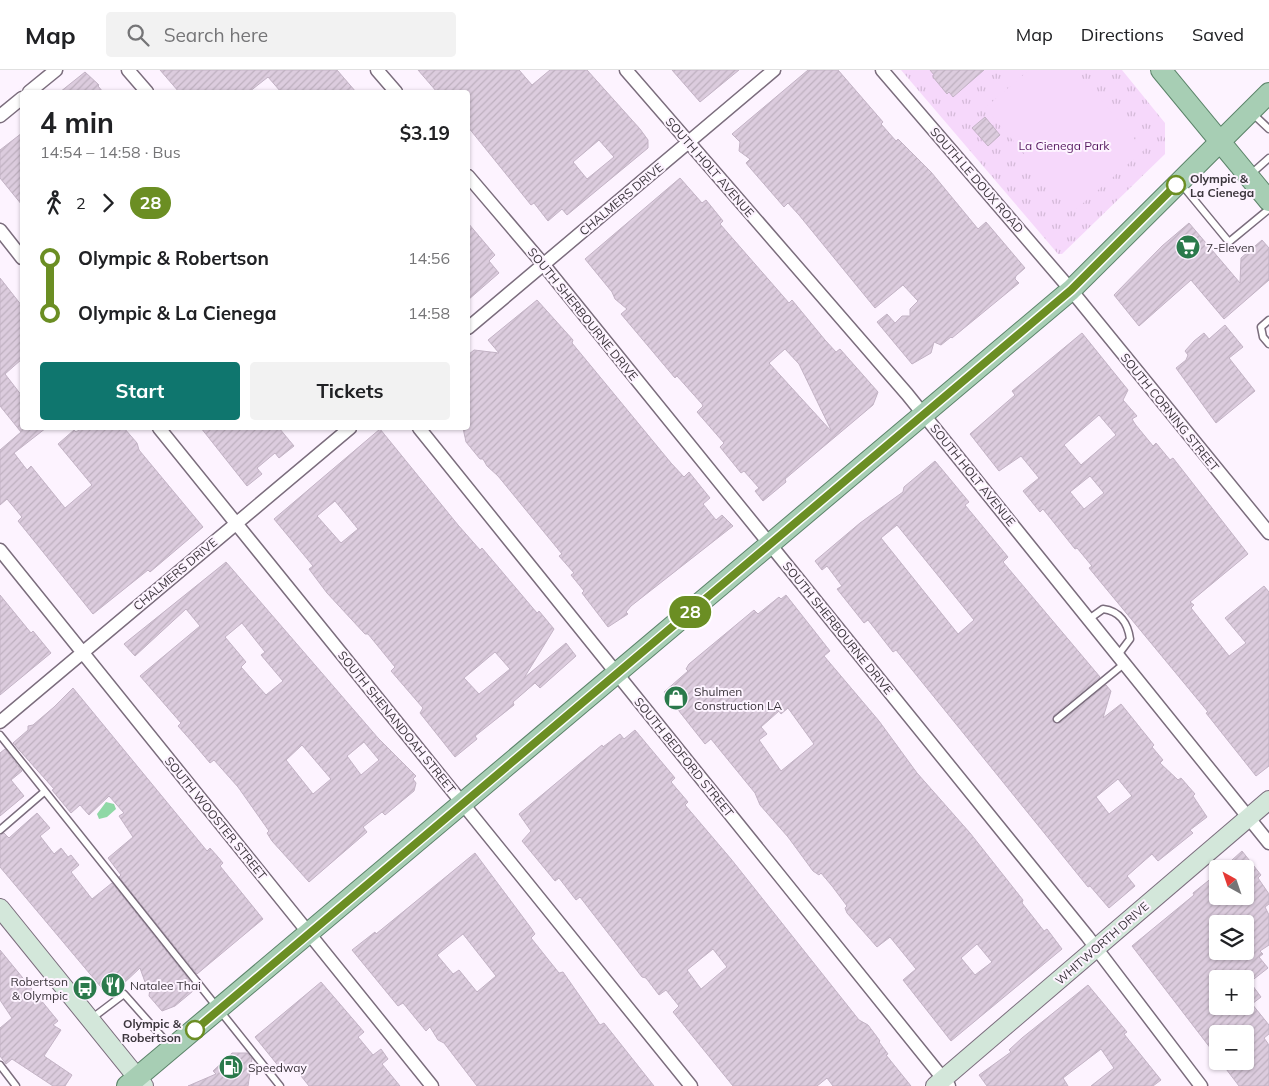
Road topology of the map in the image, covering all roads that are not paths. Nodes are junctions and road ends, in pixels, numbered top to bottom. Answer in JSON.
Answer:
{"nodes":[{"id":1,"x":56,"y":70,"type":"edge"},
{"id":2,"x":128,"y":70,"type":"edge"},
{"id":3,"x":377,"y":70,"type":"edge"},
{"id":4,"x":626,"y":70,"type":"edge"},
{"id":5,"x":774,"y":70,"type":"edge"},
{"id":6,"x":882,"y":70,"type":"edge"},
{"id":7,"x":1161,"y":70,"type":"edge"},
{"id":8,"x":31,"y":90,"type":"edge"},
{"id":9,"x":145,"y":90,"type":"edge"},
{"id":10,"x":394,"y":90,"type":"edge"},
{"id":11,"x":1269,"y":93,"type":"edge"},
{"id":12,"x":20,"y":100,"type":"edge"},
{"id":13,"x":1251,"y":111,"type":"junction"},
{"id":14,"x":0,"y":116,"type":"edge"},
{"id":15,"x":1269,"y":130,"type":"edge"},
{"id":16,"x":688,"y":142,"type":"junction"},
{"id":17,"x":1220,"y":142,"type":"junction"},
{"id":18,"x":1269,"y":158,"type":"edge"},
{"id":19,"x":1248,"y":176,"type":"junction"},
{"id":20,"x":470,"y":178,"type":"edge"},
{"id":21,"x":1179,"y":182,"type":"junction"},
{"id":22,"x":1269,"y":201,"type":"edge"},
{"id":23,"x":1269,"y":209,"type":"edge"},
{"id":24,"x":0,"y":230,"type":"edge"},
{"id":25,"x":20,"y":255,"type":"edge"},
{"id":26,"x":543,"y":264,"type":"junction"},
{"id":27,"x":1071,"y":290,"type":"junction"},
{"id":28,"x":1269,"y":320,"type":"edge"},
{"id":29,"x":470,"y":326,"type":"edge"},
{"id":30,"x":1269,"y":344,"type":"edge"},
{"id":31,"x":924,"y":415,"type":"junction"},
{"id":32,"x":161,"y":430,"type":"edge"},
{"id":33,"x":348,"y":430,"type":"edge"},
{"id":34,"x":421,"y":430,"type":"edge"},
{"id":35,"x":236,"y":523,"type":"junction"},
{"id":36,"x":1269,"y":533,"type":"edge"},
{"id":37,"x":770,"y":544,"type":"junction"},
{"id":38,"x":0,"y":550,"type":"edge"},
{"id":39,"x":1089,"y":619,"type":"junction"},
{"id":40,"x":82,"y":652,"type":"junction"},
{"id":41,"x":1122,"y":659,"type":"junction"},
{"id":42,"x":617,"y":673,"type":"junction"},
{"id":43,"x":1057,"y":719,"type":"dead end"},
{"id":44,"x":0,"y":722,"type":"edge"},
{"id":45,"x":0,"y":735,"type":"edge"},
{"id":46,"x":44,"y":792,"type":"junction"},
{"id":47,"x":1269,"y":800,"type":"edge"},
{"id":48,"x":464,"y":804,"type":"junction"},
{"id":49,"x":1249,"y":817,"type":"junction"},
{"id":50,"x":0,"y":830,"type":"edge"},
{"id":51,"x":1269,"y":843,"type":"edge"},
{"id":52,"x":0,"y":908,"type":"edge"},
{"id":53,"x":309,"y":934,"type":"junction"},
{"id":54,"x":1097,"y":948,"type":"junction"},
{"id":55,"x":218,"y":1010,"type":"junction"},
{"id":56,"x":90,"y":1020,"type":"junction"},
{"id":57,"x":172,"y":1049,"type":"junction"},
{"id":58,"x":0,"y":1065,"type":"edge"},
{"id":59,"x":136,"y":1083,"type":"edge"},
{"id":60,"x":942,"y":1084,"type":"edge"},
{"id":61,"x":16,"y":1086,"type":"edge"},
{"id":62,"x":280,"y":1086,"type":"edge"},
{"id":63,"x":432,"y":1086,"type":"edge"},
{"id":64,"x":691,"y":1086,"type":"edge"},
{"id":65,"x":1201,"y":1086,"type":"edge"}],
"edges":[{"from":1,"to":8,"type":"street"},
{"from":2,"to":9,"type":"street"},
{"from":3,"to":10,"type":"street"},
{"from":4,"to":16,"type":"street","name":"SOUTH HOLT AVENUE"},
{"from":5,"to":16,"type":"street","name":"CHALMERS DRIVE"},
{"from":6,"to":27,"type":"street","name":"SOUTH LE DOUX ROAD"},
{"from":7,"to":17,"type":"main road"},
{"from":11,"to":13,"type":"main road"},
{"from":12,"to":14,"type":"street"},
{"from":13,"to":15,"type":"lane"},
{"from":13,"to":17,"type":"main road"},
{"from":16,"to":26,"type":"street","name":"CHALMERS DRIVE"},
{"from":16,"to":31,"type":"street","name":"SOUTH HOLT AVENUE"},
{"from":17,"to":19,"type":"main road"},
{"from":17,"to":21,"type":"main road"},
{"from":18,"to":19,"type":"lane"},
{"from":19,"to":22,"type":"main road"},
{"from":20,"to":26,"type":"street","name":"SOUTH SHERBOURNE DRIVE"},
{"from":21,"to":23,"type":"lane"},
{"from":21,"to":27,"type":"main road"},
{"from":24,"to":25,"type":"street"},
{"from":26,"to":29,"type":"street","name":"CHALMERS DRIVE"},
{"from":26,"to":37,"type":"street","name":"SOUTH SHERBOURNE DRIVE"},
{"from":27,"to":31,"type":"main road"},
{"from":27,"to":36,"type":"street","name":"SOUTH CORNING STREET"},
{"from":28,"to":30,"type":"lane"},
{"from":31,"to":37,"type":"main road"},
{"from":31,"to":39,"type":"street","name":"SOUTH HOLT AVENUE"},
{"from":32,"to":35,"type":"street","name":"SOUTH SHENANDOAH STREET"},
{"from":33,"to":35,"type":"street","name":"CHALMERS DRIVE"},
{"from":34,"to":42,"type":"street","name":"SOUTH BEDFORD STREET"},
{"from":35,"to":40,"type":"street","name":"CHALMERS DRIVE"},
{"from":35,"to":48,"type":"street","name":"SOUTH SHENANDOAH STREET"},
{"from":37,"to":42,"type":"main road"},
{"from":37,"to":54,"type":"street","name":"SOUTH SHERBOURNE DRIVE"},
{"from":38,"to":40,"type":"street","name":"SOUTH WOOSTER STREET"},
{"from":39,"to":41,"type":"street","name":"SOUTH HOLT AVENUE"},
{"from":39,"to":41,"type":"lane"},
{"from":40,"to":44,"type":"street","name":"CHALMERS DRIVE"},
{"from":40,"to":53,"type":"street","name":"SOUTH WOOSTER STREET"},
{"from":41,"to":43,"type":"lane"},
{"from":41,"to":49,"type":"street","name":"SOUTH HOLT AVENUE"},
{"from":42,"to":48,"type":"main road"},
{"from":42,"to":60,"type":"street","name":"SOUTH BEDFORD STREET"},
{"from":45,"to":46,"type":"lane"},
{"from":46,"to":50,"type":"lane"},
{"from":46,"to":55,"type":"lane"},
{"from":47,"to":49,"type":"street","name":"WHITWORTH DRIVE"},
{"from":48,"to":53,"type":"main road"},
{"from":48,"to":64,"type":"street","name":"SOUTH SHENANDOAH STREET"},
{"from":49,"to":51,"type":"street","name":"SOUTH HOLT AVENUE"},
{"from":49,"to":54,"type":"street","name":"WHITWORTH DRIVE"},
{"from":52,"to":56,"type":"street"},
{"from":53,"to":55,"type":"main road"},
{"from":53,"to":63,"type":"street","name":"SOUTH WOOSTER STREET"},
{"from":54,"to":60,"type":"street","name":"WHITWORTH DRIVE"},
{"from":54,"to":65,"type":"street","name":"SOUTH SHERBOURNE DRIVE"},
{"from":55,"to":57,"type":"main road"},
{"from":55,"to":62,"type":"lane"},
{"from":56,"to":57,"type":"lane"},
{"from":56,"to":59,"type":"street"},
{"from":57,"to":59,"type":"main road"},
{"from":58,"to":61,"type":"lane"}]}
